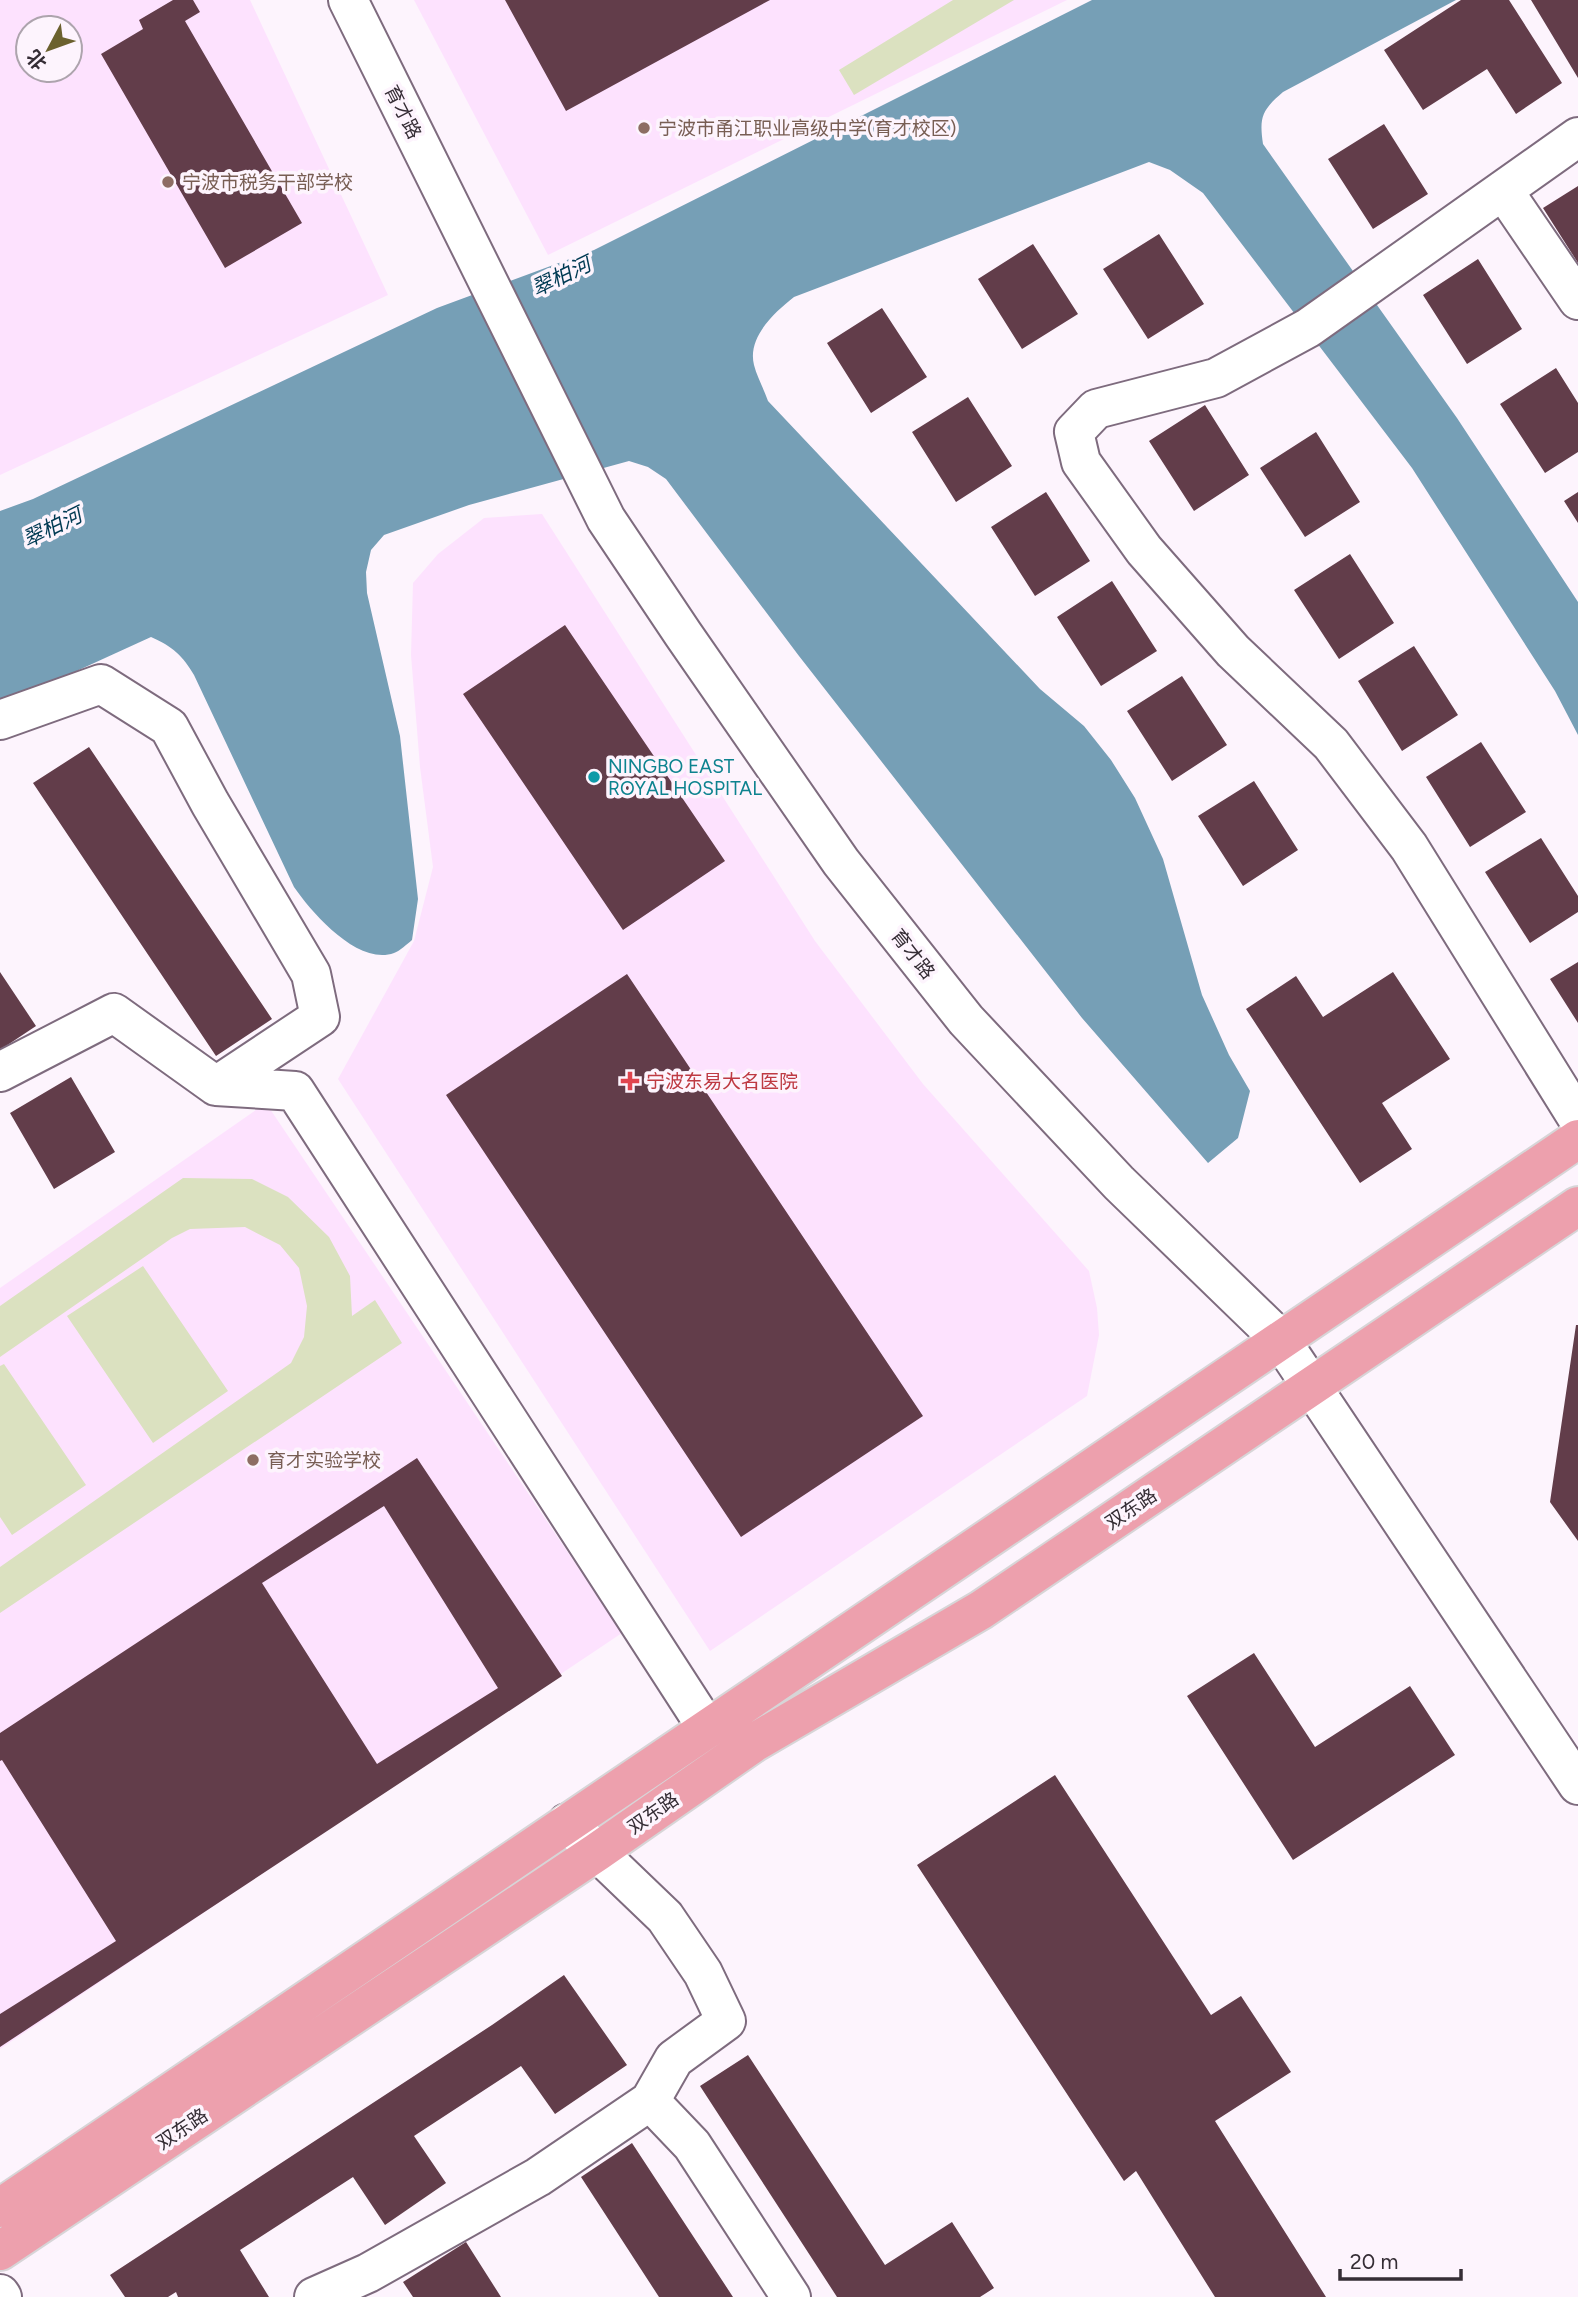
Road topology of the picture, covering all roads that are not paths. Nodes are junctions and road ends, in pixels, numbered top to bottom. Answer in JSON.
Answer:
{"nodes":[{"id":1,"x":348,"y":0,"type":"edge"},
{"id":2,"x":1578,"y":137,"type":"edge"},
{"id":3,"x":1503,"y":190,"type":"junction"},
{"id":4,"x":1578,"y":300,"type":"edge"},
{"id":5,"x":0,"y":720,"type":"edge"},
{"id":6,"x":0,"y":1072,"type":"edge"},
{"id":7,"x":216,"y":1086,"type":"junction"},
{"id":8,"x":1578,"y":1119,"type":"edge"},
{"id":9,"x":1578,"y":1139,"type":"edge"},
{"id":10,"x":1578,"y":1206,"type":"edge"},
{"id":11,"x":1280,"y":1339,"type":"junction"},
{"id":12,"x":1312,"y":1386,"type":"junction"},
{"id":13,"x":707,"y":1728,"type":"junction"},
{"id":14,"x":1578,"y":1785,"type":"edge"},
{"id":15,"x":567,"y":1823,"type":"junction"},
{"id":16,"x":597,"y":1852,"type":"junction"},
{"id":17,"x":650,"y":2101,"type":"junction"},
{"id":18,"x":0,"y":2208,"type":"edge"},
{"id":19,"x":0,"y":2251,"type":"edge"},
{"id":20,"x":314,"y":2297,"type":"edge"},
{"id":21,"x":791,"y":2297,"type":"edge"}],
"edges":[{"from":1,"to":11,"type":"street","name":"育才路"},
{"from":2,"to":3,"type":"street"},
{"from":3,"to":4,"type":"street"},
{"from":3,"to":8,"type":"street"},
{"from":5,"to":7,"type":"street"},
{"from":6,"to":7,"type":"street"},
{"from":7,"to":13,"type":"street"},
{"from":9,"to":11,"type":"main road","name":"双东路"},
{"from":10,"to":12,"type":"main road","name":"双东路"},
{"from":11,"to":12,"type":"street"},
{"from":11,"to":13,"type":"main road","name":"双东路"},
{"from":12,"to":14,"type":"street"},
{"from":12,"to":16,"type":"main road","name":"双东路"},
{"from":13,"to":15,"type":"main road","name":"双东路"},
{"from":15,"to":16,"type":"street"},
{"from":15,"to":18,"type":"main road","name":"双东路"},
{"from":16,"to":17,"type":"street"},
{"from":16,"to":19,"type":"main road","name":"双东路"},
{"from":17,"to":20,"type":"street"},
{"from":17,"to":21,"type":"street"}]}
